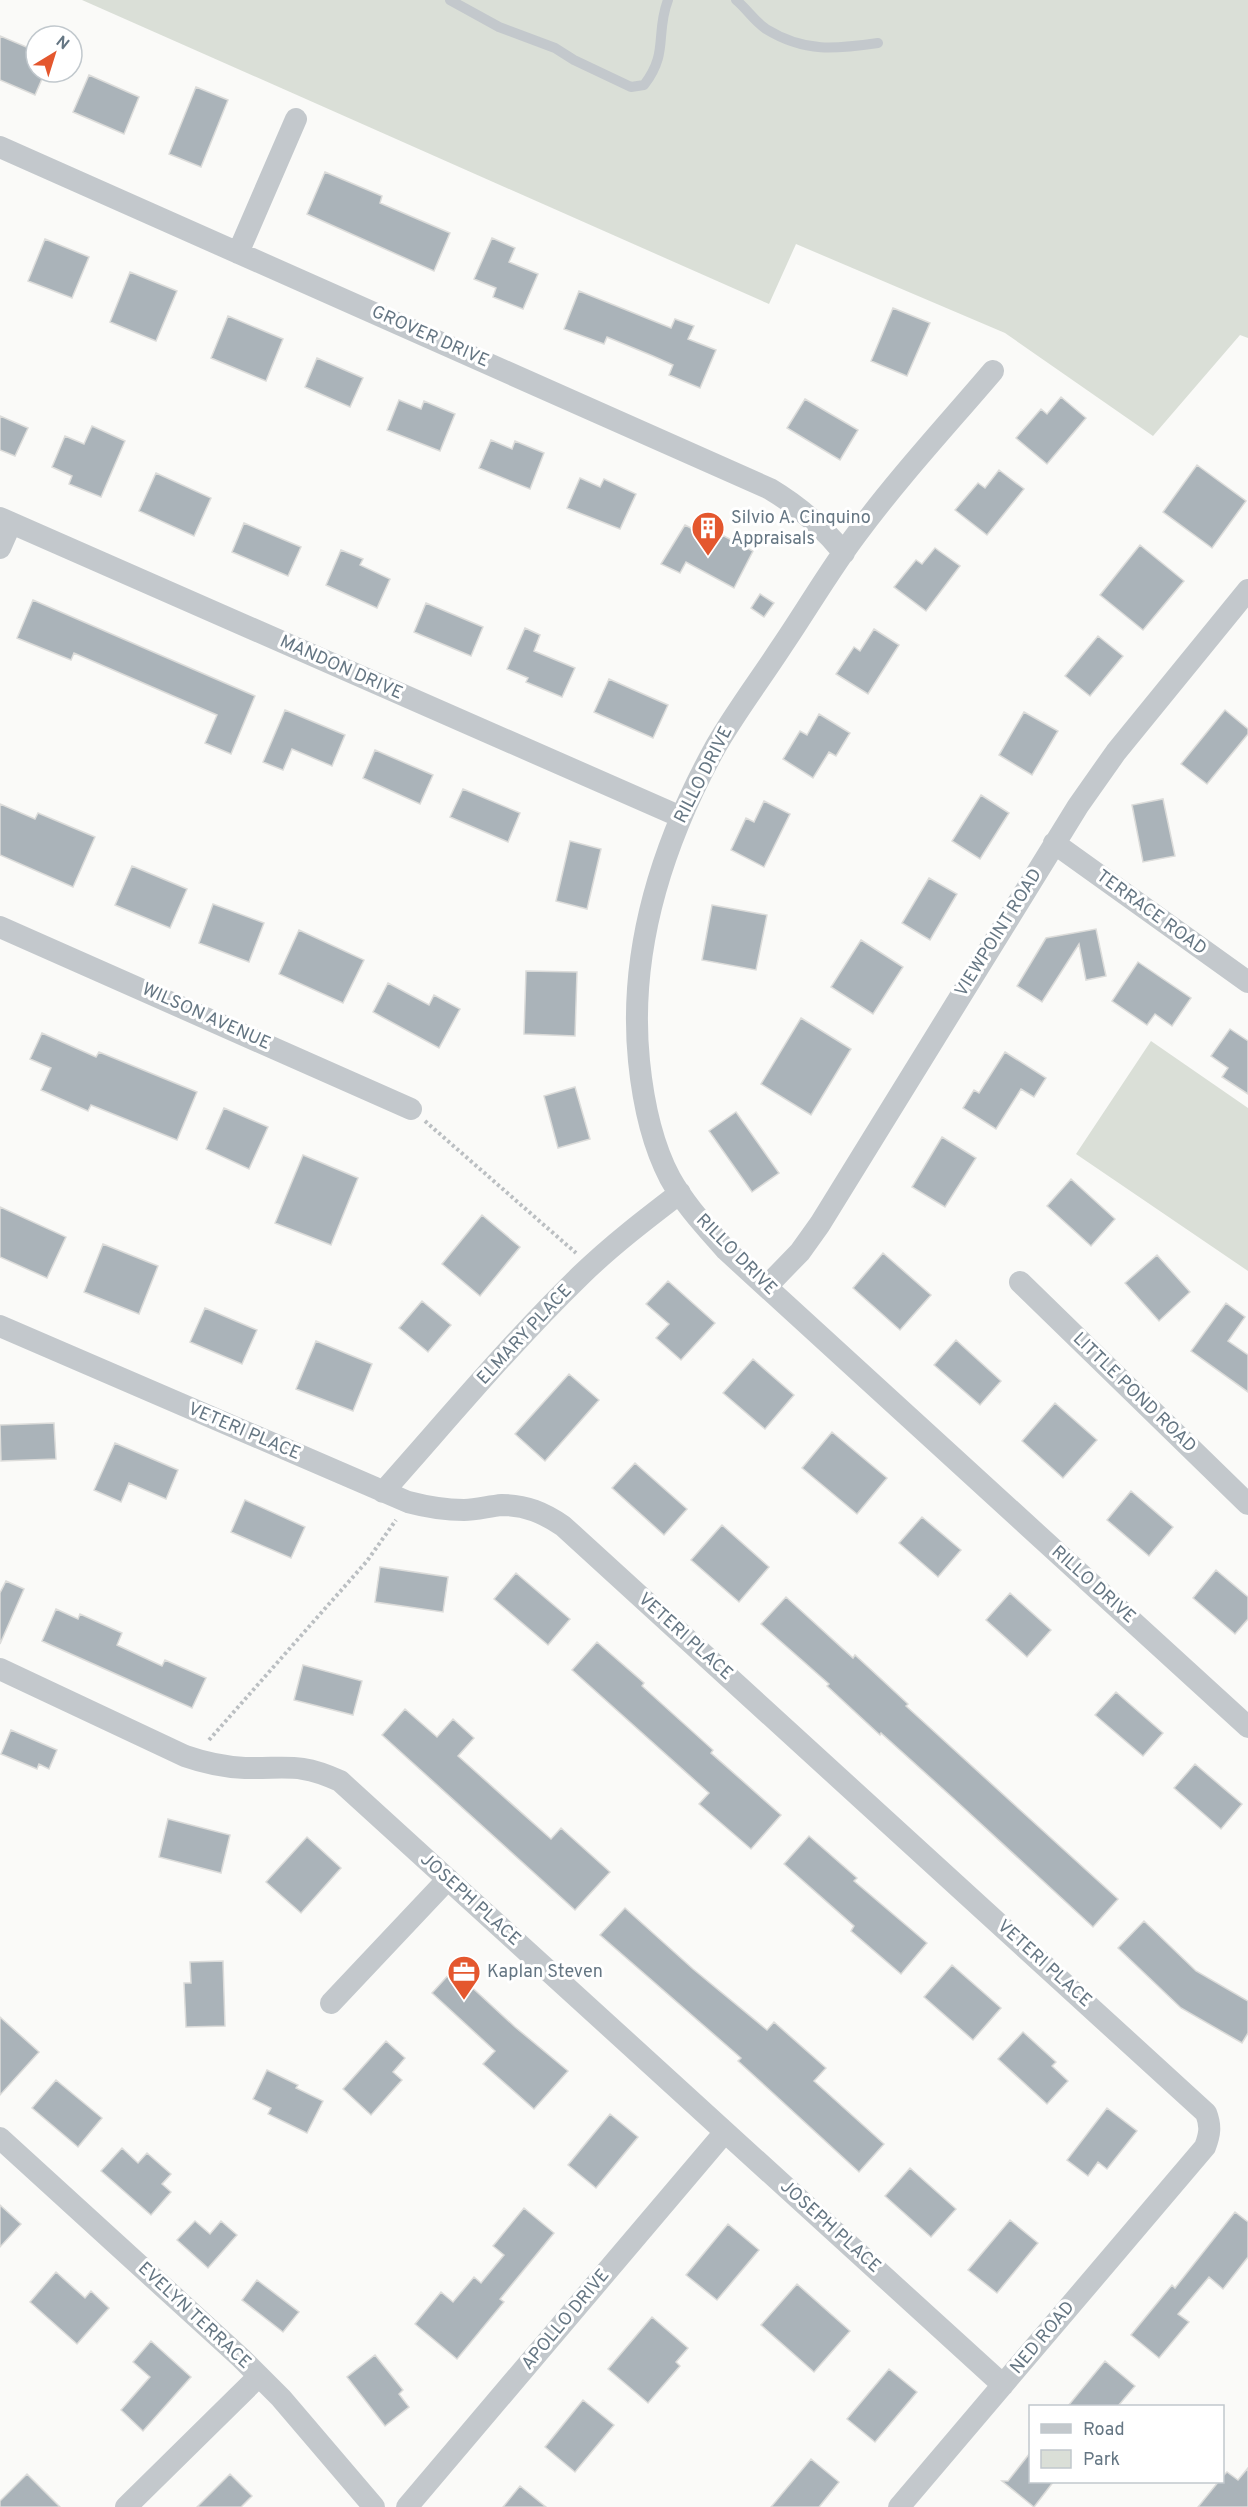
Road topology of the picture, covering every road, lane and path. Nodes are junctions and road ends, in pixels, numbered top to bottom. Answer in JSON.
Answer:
{"nodes":[{"id":1,"x":450,"y":0,"type":"edge"},
{"id":2,"x":668,"y":0,"type":"edge"},
{"id":3,"x":736,"y":0,"type":"edge"},
{"id":4,"x":878,"y":43,"type":"dead end"},
{"id":5,"x":296,"y":119,"type":"dead end"},
{"id":6,"x":0,"y":147,"type":"edge"},
{"id":7,"x":238,"y":252,"type":"junction"},
{"id":8,"x":993,"y":371,"type":"dead end"},
{"id":9,"x":6,"y":520,"type":"edge"},
{"id":10,"x":0,"y":548,"type":"edge"},
{"id":11,"x":844,"y":553,"type":"junction"},
{"id":12,"x":1248,"y":590,"type":"edge"},
{"id":13,"x":681,"y":818,"type":"junction"},
{"id":14,"x":1054,"y":843,"type":"junction"},
{"id":15,"x":0,"y":927,"type":"edge"},
{"id":16,"x":1248,"y":982,"type":"edge"},
{"id":17,"x":411,"y":1109,"type":"joint"},
{"id":18,"x":680,"y":1193,"type":"junction"},
{"id":19,"x":591,"y":1266,"type":"junction"},
{"id":20,"x":1020,"y":1282,"type":"dead end"},
{"id":21,"x":767,"y":1286,"type":"junction"},
{"id":22,"x":0,"y":1326,"type":"edge"},
{"id":23,"x":383,"y":1492,"type":"junction"},
{"id":24,"x":408,"y":1502,"type":"junction"},
{"id":25,"x":1248,"y":1504,"type":"edge"},
{"id":26,"x":0,"y":1669,"type":"edge"},
{"id":27,"x":1248,"y":1726,"type":"edge"},
{"id":28,"x":201,"y":1761,"type":"junction"},
{"id":29,"x":448,"y":1879,"type":"junction"},
{"id":30,"x":332,"y":2003,"type":"dead end"},
{"id":31,"x":725,"y":2132,"type":"junction"},
{"id":32,"x":0,"y":2138,"type":"edge"},
{"id":33,"x":1186,"y":2168,"type":"joint"},
{"id":34,"x":259,"y":2376,"type":"junction"},
{"id":35,"x":1003,"y":2385,"type":"junction"},
{"id":36,"x":126,"y":2507,"type":"edge"},
{"id":37,"x":374,"y":2507,"type":"edge"},
{"id":38,"x":406,"y":2507,"type":"edge"},
{"id":39,"x":899,"y":2507,"type":"edge"}],
"edges":[{"from":1,"to":2,"type":"lane"},
{"from":3,"to":4,"type":"lane"},
{"from":5,"to":7,"type":"street"},
{"from":6,"to":7,"type":"street","name":"GROVER DRIVE"},
{"from":7,"to":11,"type":"street","name":"GROVER DRIVE"},
{"from":8,"to":11,"type":"street","name":"RILLO DRIVE"},
{"from":9,"to":10,"type":"street"},
{"from":9,"to":13,"type":"street","name":"MANDON DRIVE"},
{"from":11,"to":13,"type":"street","name":"RILLO DRIVE"},
{"from":12,"to":14,"type":"street","name":"VIEWPOINT ROAD"},
{"from":13,"to":18,"type":"street","name":"RILLO DRIVE"},
{"from":14,"to":16,"type":"street","name":"TERRACE ROAD"},
{"from":14,"to":21,"type":"street","name":"VIEWPOINT ROAD"},
{"from":15,"to":17,"type":"street","name":"WILSON AVENUE"},
{"from":17,"to":19,"type":"path"},
{"from":18,"to":19,"type":"street","name":"ELMARY PLACE"},
{"from":18,"to":21,"type":"street","name":"RILLO DRIVE"},
{"from":19,"to":23,"type":"street","name":"ELMARY PLACE"},
{"from":20,"to":25,"type":"street","name":"LITTLE POND ROAD"},
{"from":21,"to":27,"type":"street","name":"RILLO DRIVE"},
{"from":22,"to":23,"type":"street","name":"VETERI PLACE"},
{"from":23,"to":24,"type":"street","name":"VETERI PLACE"},
{"from":24,"to":28,"type":"path"},
{"from":24,"to":33,"type":"street","name":"VETERI PLACE"},
{"from":26,"to":28,"type":"street","name":"JOSEPH PLACE"},
{"from":28,"to":29,"type":"street","name":"JOSEPH PLACE"},
{"from":29,"to":30,"type":"street"},
{"from":29,"to":31,"type":"street","name":"JOSEPH PLACE"},
{"from":31,"to":35,"type":"street","name":"JOSEPH PLACE"},
{"from":31,"to":38,"type":"street","name":"APOLLO DRIVE"},
{"from":32,"to":34,"type":"street","name":"EVELYN TERRACE"},
{"from":33,"to":35,"type":"street","name":"NED ROAD"},
{"from":34,"to":36,"type":"street"},
{"from":34,"to":37,"type":"street","name":"EVELYN TERRACE"},
{"from":35,"to":39,"type":"street","name":"NED ROAD"}]}
